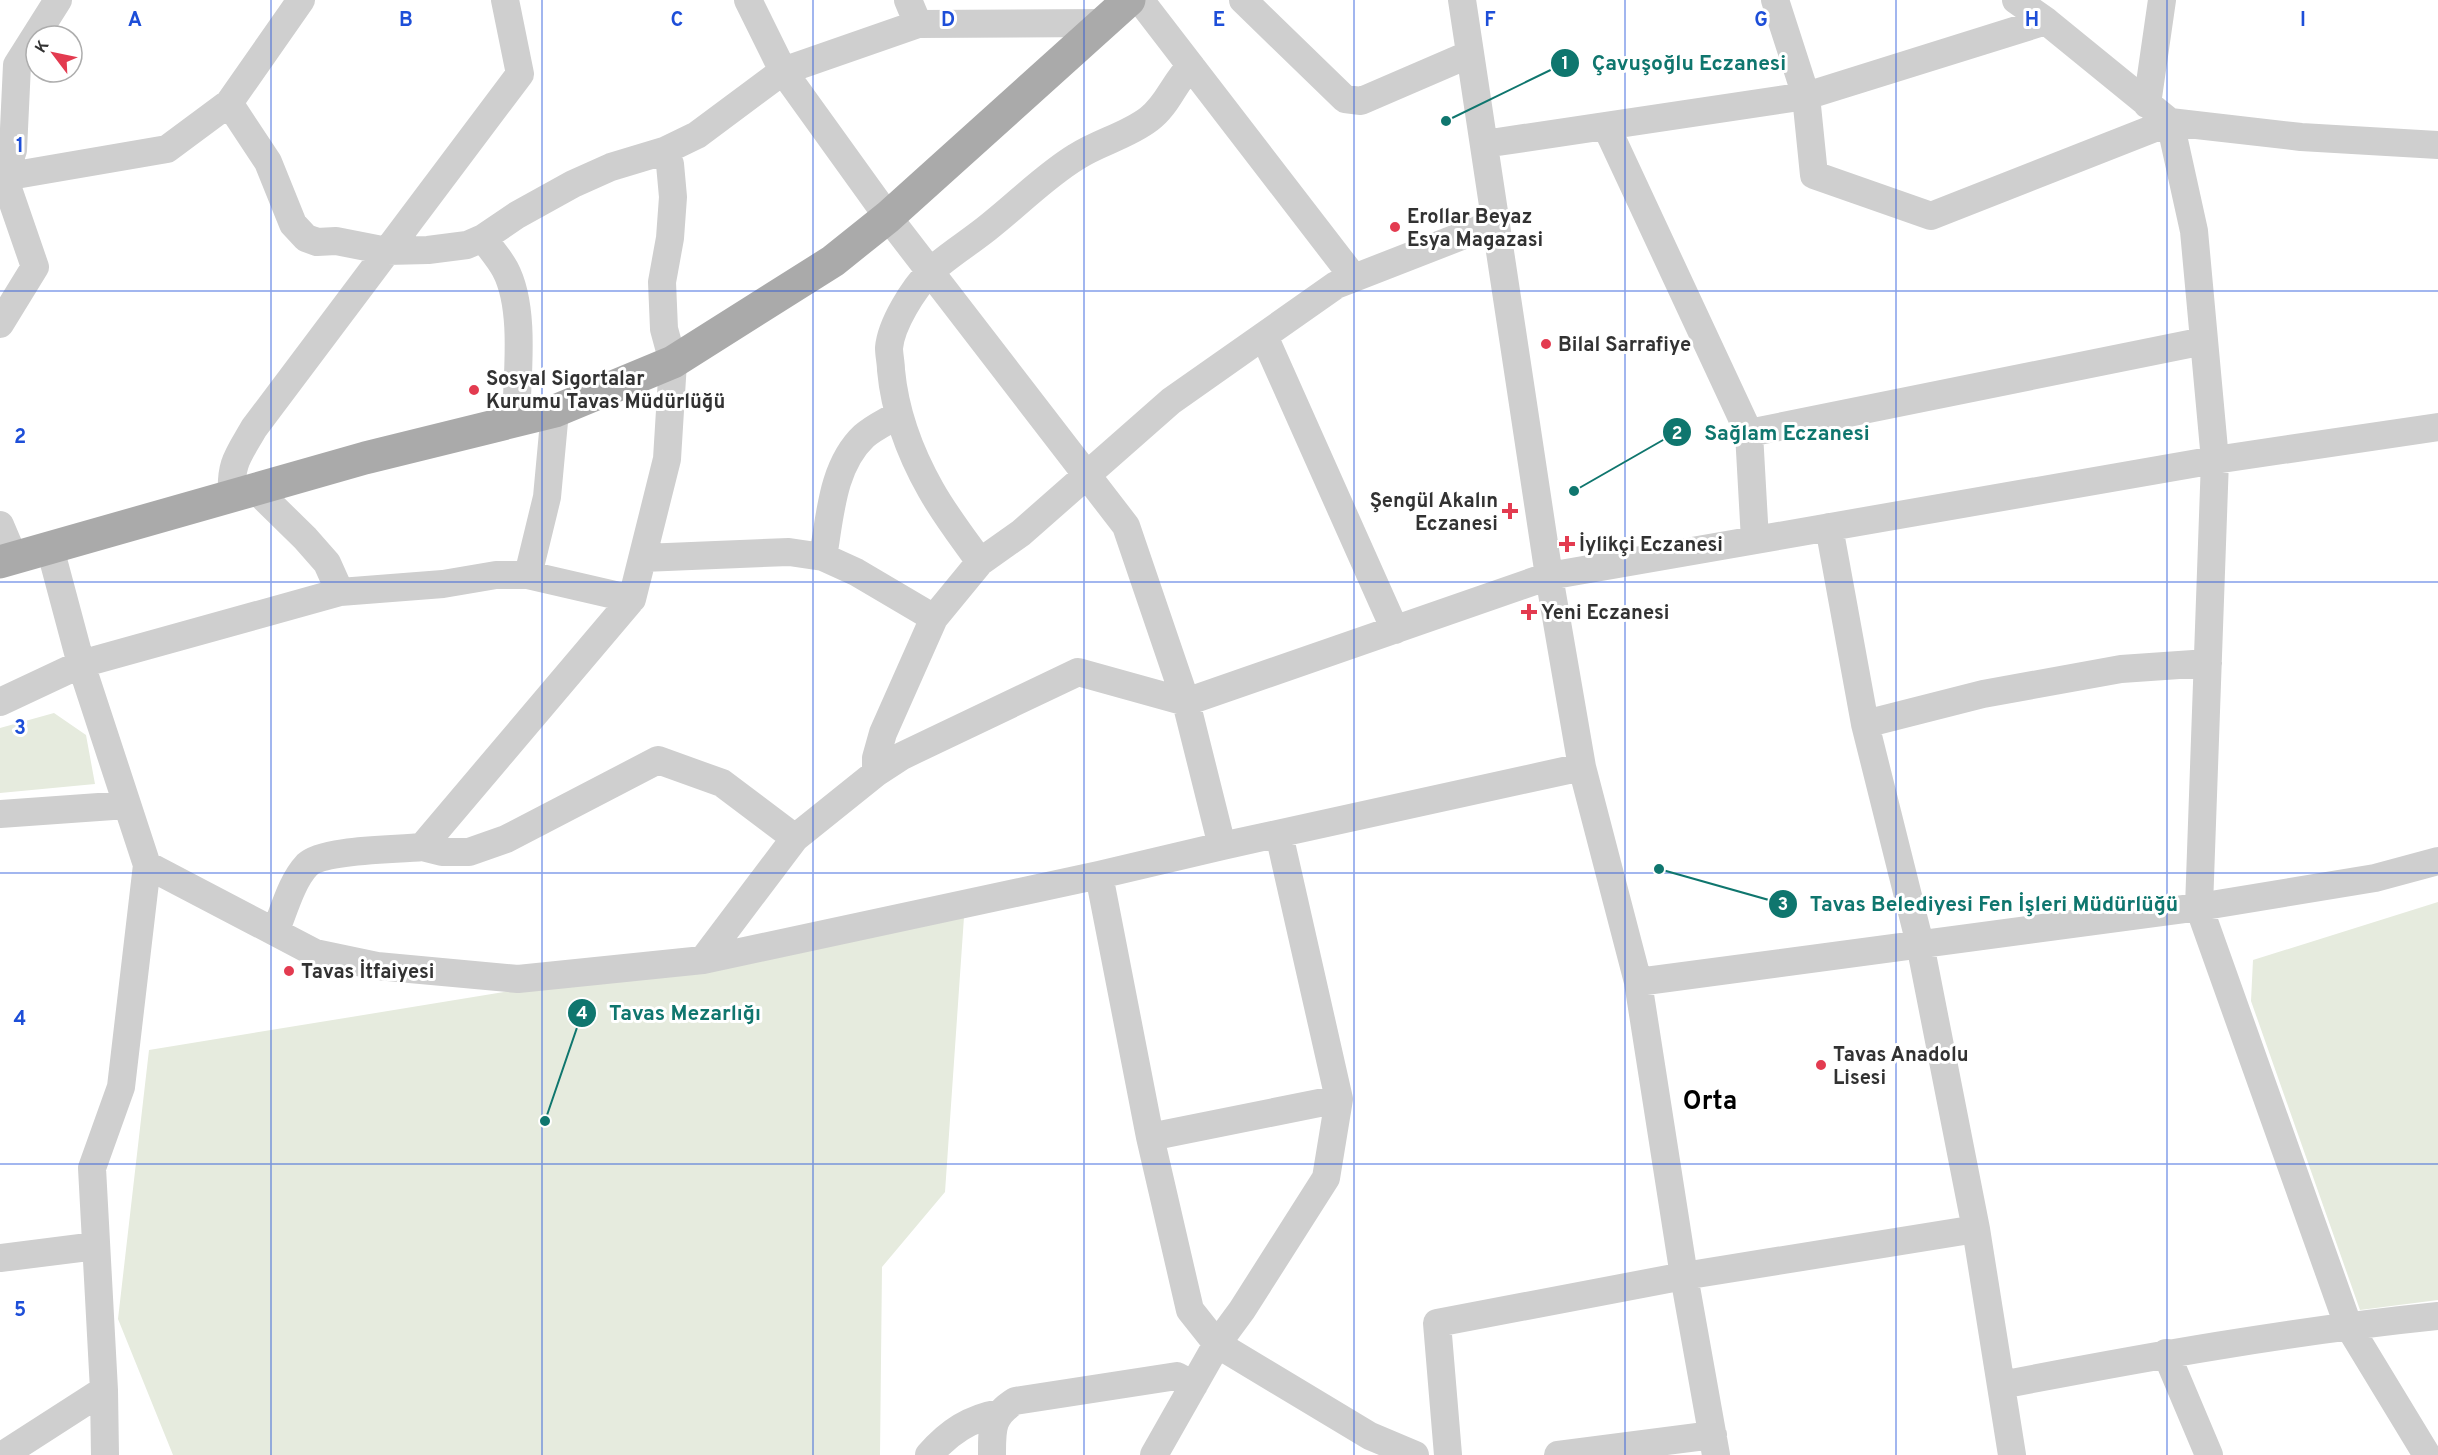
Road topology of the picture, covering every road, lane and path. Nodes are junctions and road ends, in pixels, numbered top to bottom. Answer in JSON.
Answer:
{"nodes":[{"id":1,"x":58,"y":0,"type":"edge"},
{"id":2,"x":505,"y":0,"type":"edge"},
{"id":3,"x":748,"y":0,"type":"edge"},
{"id":4,"x":1129,"y":0,"type":"edge"},
{"id":5,"x":1140,"y":0,"type":"edge"},
{"id":6,"x":1243,"y":0,"type":"edge"},
{"id":7,"x":1462,"y":0,"type":"edge"},
{"id":8,"x":1775,"y":0,"type":"edge"},
{"id":9,"x":2016,"y":0,"type":"edge"},
{"id":10,"x":2162,"y":0,"type":"edge"},
{"id":11,"x":290,"y":4,"type":"edge"},
{"id":12,"x":913,"y":12,"type":"edge"},
{"id":13,"x":1026,"y":12,"type":"edge"},
{"id":14,"x":2046,"y":21,"type":"junction"},
{"id":15,"x":1103,"y":23,"type":"junction"},
{"id":16,"x":1470,"y":54,"type":"junction"},
{"id":17,"x":1191,"y":66,"type":"junction"},
{"id":18,"x":783,"y":71,"type":"junction"},
{"id":19,"x":1806,"y":96,"type":"junction"},
{"id":20,"x":229,"y":103,"type":"junction"},
{"id":21,"x":2147,"y":104,"type":"junction"},
{"id":22,"x":2170,"y":122,"type":"junction"},
{"id":23,"x":1606,"y":126,"type":"junction"},
{"id":24,"x":1484,"y":144,"type":"junction"},
{"id":25,"x":2438,"y":145,"type":"edge"},
{"id":26,"x":664,"y":152,"type":"junction"},
{"id":27,"x":2,"y":176,"type":"edge"},
{"id":28,"x":888,"y":217,"type":"junction"},
{"id":29,"x":1495,"y":223,"type":"junction"},
{"id":30,"x":483,"y":238,"type":"junction"},
{"id":31,"x":387,"y":251,"type":"junction"},
{"id":32,"x":930,"y":272,"type":"junction"},
{"id":33,"x":1354,"y":278,"type":"junction"},
{"id":34,"x":0,"y":324,"type":"edge"},
{"id":35,"x":1264,"y":336,"type":"junction"},
{"id":36,"x":2204,"y":341,"type":"junction"},
{"id":37,"x":673,"y":362,"type":"junction"},
{"id":38,"x":555,"y":411,"type":"junction"},
{"id":39,"x":899,"y":414,"type":"junction"},
{"id":40,"x":516,"y":420,"type":"junction"},
{"id":41,"x":2438,"y":427,"type":"edge"},
{"id":42,"x":1749,"y":433,"type":"junction"},
{"id":43,"x":2215,"y":460,"type":"junction"},
{"id":44,"x":1086,"y":474,"type":"junction"},
{"id":45,"x":244,"y":493,"type":"junction"},
{"id":46,"x":0,"y":525,"type":"edge"},
{"id":47,"x":1829,"y":527,"type":"junction"},
{"id":48,"x":1755,"y":540,"type":"junction"},
{"id":49,"x":50,"y":548,"type":"junction"},
{"id":50,"x":823,"y":557,"type":"junction"},
{"id":51,"x":642,"y":558,"type":"junction"},
{"id":52,"x":7,"y":560,"type":"edge"},
{"id":53,"x":980,"y":562,"type":"junction"},
{"id":54,"x":528,"y":575,"type":"junction"},
{"id":55,"x":1548,"y":576,"type":"junction"},
{"id":56,"x":340,"y":592,"type":"junction"},
{"id":57,"x":632,"y":599,"type":"junction"},
{"id":58,"x":934,"y":618,"type":"junction"},
{"id":59,"x":1395,"y":630,"type":"junction"},
{"id":60,"x":2208,"y":663,"type":"junction"},
{"id":61,"x":81,"y":664,"type":"junction"},
{"id":62,"x":0,"y":702,"type":"edge"},
{"id":63,"x":1186,"y":702,"type":"junction"},
{"id":64,"x":1865,"y":724,"type":"junction"},
{"id":65,"x":1582,"y":766,"type":"junction"},
{"id":66,"x":876,"y":773,"type":"junction"},
{"id":67,"x":127,"y":806,"type":"junction"},
{"id":68,"x":0,"y":814,"type":"edge"},
{"id":69,"x":1279,"y":834,"type":"junction"},
{"id":70,"x":795,"y":838,"type":"junction"},
{"id":71,"x":1222,"y":846,"type":"junction"},
{"id":72,"x":422,"y":847,"type":"junction"},
{"id":73,"x":2438,"y":861,"type":"edge"},
{"id":74,"x":147,"y":865,"type":"junction"},
{"id":75,"x":1099,"y":875,"type":"junction"},
{"id":76,"x":2199,"y":907,"type":"junction"},
{"id":77,"x":275,"y":932,"type":"junction"},
{"id":78,"x":1920,"y":944,"type":"junction"},
{"id":79,"x":703,"y":960,"type":"junction"},
{"id":80,"x":1638,"y":982,"type":"junction"},
{"id":81,"x":1338,"y":1099,"type":"junction"},
{"id":82,"x":1149,"y":1137,"type":"junction"},
{"id":83,"x":1976,"y":1229,"type":"junction"},
{"id":84,"x":96,"y":1246,"type":"junction"},
{"id":85,"x":0,"y":1258,"type":"edge"},
{"id":86,"x":1684,"y":1276,"type":"junction"},
{"id":87,"x":2438,"y":1316,"type":"edge"},
{"id":88,"x":2348,"y":1325,"type":"junction"},
{"id":89,"x":1217,"y":1344,"type":"junction"},
{"id":90,"x":2166,"y":1353,"type":"junction"},
{"id":91,"x":2001,"y":1384,"type":"junction"},
{"id":92,"x":1194,"y":1385,"type":"junction"},
{"id":93,"x":104,"y":1390,"type":"junction"},
{"id":94,"x":1000,"y":1413,"type":"junction"},
{"id":95,"x":1715,"y":1445,"type":"edge"},
{"id":96,"x":1365,"y":1446,"type":"edge"},
{"id":97,"x":3,"y":1455,"type":"edge"},
{"id":98,"x":105,"y":1455,"type":"edge"},
{"id":99,"x":929,"y":1455,"type":"edge"},
{"id":100,"x":992,"y":1455,"type":"edge"},
{"id":101,"x":1154,"y":1455,"type":"edge"},
{"id":102,"x":1415,"y":1455,"type":"edge"},
{"id":103,"x":1448,"y":1455,"type":"edge"},
{"id":104,"x":1558,"y":1455,"type":"edge"},
{"id":105,"x":2012,"y":1455,"type":"edge"},
{"id":106,"x":2208,"y":1455,"type":"edge"},
{"id":107,"x":2427,"y":1455,"type":"edge"}],
"edges":[{"from":1,"to":27,"type":"street"},
{"from":2,"to":31,"type":"street"},
{"from":3,"to":18,"type":"street"},
{"from":4,"to":15,"type":"main road"},
{"from":5,"to":17,"type":"street"},
{"from":6,"to":16,"type":"street"},
{"from":7,"to":16,"type":"street"},
{"from":8,"to":19,"type":"street"},
{"from":9,"to":14,"type":"street"},
{"from":10,"to":21,"type":"street"},
{"from":11,"to":20,"type":"street"},
{"from":12,"to":13,"type":"street"},
{"from":12,"to":18,"type":"street"},
{"from":13,"to":15,"type":"street"},
{"from":14,"to":19,"type":"street"},
{"from":14,"to":21,"type":"street"},
{"from":15,"to":28,"type":"main road"},
{"from":16,"to":24,"type":"street"},
{"from":17,"to":32,"type":"street"},
{"from":17,"to":33,"type":"street"},
{"from":18,"to":26,"type":"street"},
{"from":18,"to":28,"type":"street"},
{"from":19,"to":22,"type":"street"},
{"from":19,"to":23,"type":"street"},
{"from":20,"to":27,"type":"street"},
{"from":20,"to":31,"type":"street"},
{"from":21,"to":22,"type":"street"},
{"from":22,"to":25,"type":"street"},
{"from":22,"to":36,"type":"street"},
{"from":23,"to":24,"type":"street"},
{"from":23,"to":42,"type":"street"},
{"from":24,"to":29,"type":"street"},
{"from":26,"to":30,"type":"street"},
{"from":26,"to":37,"type":"street"},
{"from":27,"to":34,"type":"street"},
{"from":28,"to":32,"type":"street"},
{"from":28,"to":37,"type":"main road"},
{"from":29,"to":33,"type":"street"},
{"from":29,"to":55,"type":"street"},
{"from":30,"to":31,"type":"street"},
{"from":30,"to":40,"type":"street"},
{"from":31,"to":45,"type":"street"},
{"from":32,"to":39,"type":"street"},
{"from":32,"to":44,"type":"street"},
{"from":33,"to":35,"type":"street"},
{"from":35,"to":44,"type":"street"},
{"from":35,"to":59,"type":"street"},
{"from":36,"to":42,"type":"street"},
{"from":36,"to":43,"type":"street"},
{"from":37,"to":38,"type":"main road"},
{"from":37,"to":51,"type":"street"},
{"from":38,"to":40,"type":"main road"},
{"from":38,"to":54,"type":"street"},
{"from":39,"to":50,"type":"street"},
{"from":39,"to":53,"type":"street"},
{"from":40,"to":45,"type":"main road"},
{"from":41,"to":43,"type":"street"},
{"from":42,"to":48,"type":"street"},
{"from":43,"to":47,"type":"street"},
{"from":43,"to":60,"type":"street"},
{"from":44,"to":53,"type":"street"},
{"from":44,"to":63,"type":"street"},
{"from":45,"to":49,"type":"main road"},
{"from":45,"to":56,"type":"street"},
{"from":46,"to":52,"type":"street"},
{"from":47,"to":48,"type":"street"},
{"from":47,"to":64,"type":"street"},
{"from":48,"to":55,"type":"street"},
{"from":49,"to":52,"type":"main road"},
{"from":49,"to":61,"type":"street"},
{"from":50,"to":51,"type":"street"},
{"from":50,"to":58,"type":"street"},
{"from":51,"to":57,"type":"street"},
{"from":53,"to":58,"type":"street"},
{"from":54,"to":56,"type":"street"},
{"from":54,"to":57,"type":"street"},
{"from":55,"to":59,"type":"street"},
{"from":55,"to":65,"type":"street"},
{"from":56,"to":61,"type":"street"},
{"from":57,"to":72,"type":"street"},
{"from":58,"to":66,"type":"street"},
{"from":59,"to":63,"type":"street"},
{"from":60,"to":64,"type":"street"},
{"from":60,"to":76,"type":"street"},
{"from":61,"to":62,"type":"street"},
{"from":61,"to":67,"type":"street"},
{"from":63,"to":66,"type":"street"},
{"from":63,"to":71,"type":"street"},
{"from":64,"to":78,"type":"street"},
{"from":65,"to":69,"type":"street"},
{"from":65,"to":80,"type":"street"},
{"from":66,"to":70,"type":"street"},
{"from":67,"to":68,"type":"street"},
{"from":67,"to":74,"type":"street"},
{"from":69,"to":71,"type":"street"},
{"from":69,"to":81,"type":"street"},
{"from":70,"to":72,"type":"street"},
{"from":70,"to":79,"type":"street"},
{"from":71,"to":75,"type":"street"},
{"from":72,"to":77,"type":"street"},
{"from":73,"to":76,"type":"street"},
{"from":74,"to":77,"type":"street"},
{"from":74,"to":84,"type":"street"},
{"from":75,"to":79,"type":"street"},
{"from":75,"to":82,"type":"street"},
{"from":76,"to":78,"type":"street"},
{"from":76,"to":88,"type":"street"},
{"from":77,"to":79,"type":"street"},
{"from":78,"to":80,"type":"street"},
{"from":78,"to":83,"type":"street"},
{"from":80,"to":86,"type":"street"},
{"from":81,"to":82,"type":"street"},
{"from":81,"to":89,"type":"street"},
{"from":82,"to":89,"type":"street"},
{"from":83,"to":86,"type":"street"},
{"from":83,"to":91,"type":"street"},
{"from":84,"to":85,"type":"street"},
{"from":84,"to":93,"type":"street"},
{"from":86,"to":95,"type":"street"},
{"from":86,"to":103,"type":"street"},
{"from":87,"to":88,"type":"street"},
{"from":88,"to":90,"type":"street"},
{"from":88,"to":107,"type":"street"},
{"from":89,"to":92,"type":"street"},
{"from":89,"to":96,"type":"street"},
{"from":90,"to":91,"type":"street"},
{"from":90,"to":106,"type":"street"},
{"from":91,"to":105,"type":"street"},
{"from":92,"to":94,"type":"street"},
{"from":92,"to":101,"type":"street"},
{"from":93,"to":97,"type":"street"},
{"from":93,"to":98,"type":"street"},
{"from":94,"to":99,"type":"street"},
{"from":94,"to":100,"type":"street"},
{"from":95,"to":104,"type":"street"},
{"from":96,"to":102,"type":"street"}]}
